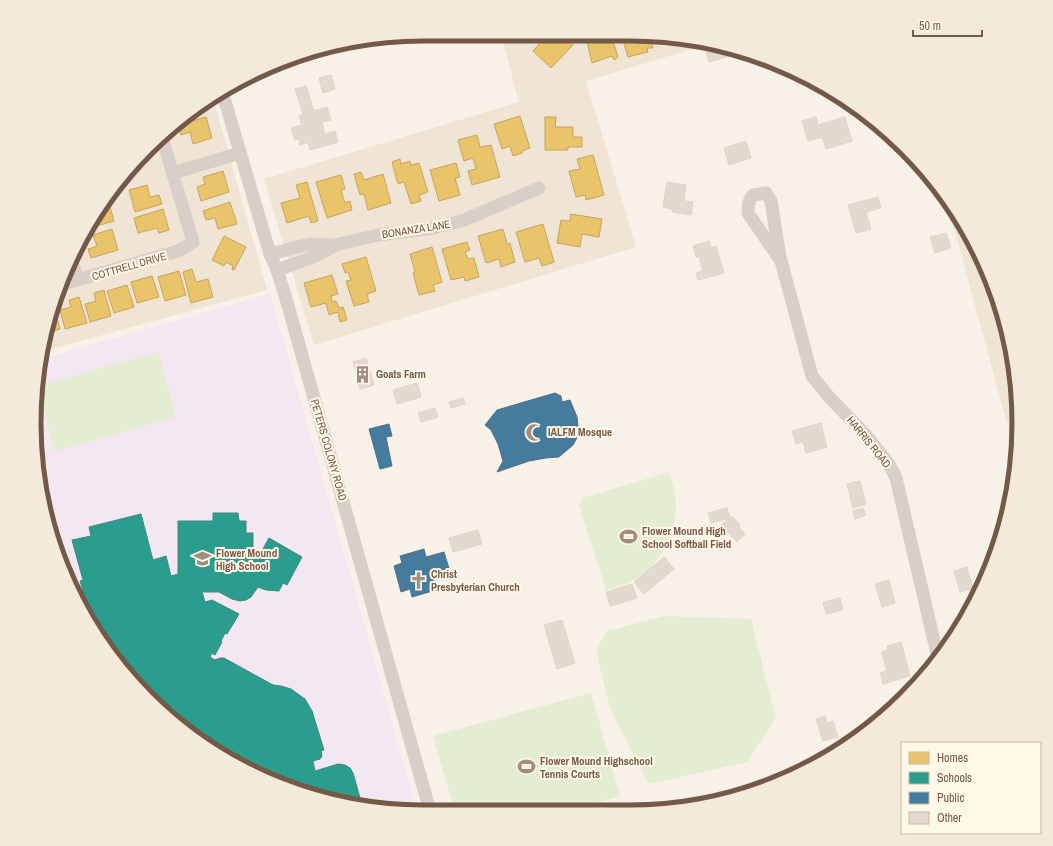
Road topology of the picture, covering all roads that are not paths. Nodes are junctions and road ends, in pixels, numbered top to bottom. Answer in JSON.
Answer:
{"nodes":[{"id":1,"x":224,"y":97,"type":"edge"},
{"id":2,"x":164,"y":143,"type":"edge"},
{"id":3,"x":240,"y":153,"type":"junction"},
{"id":4,"x":173,"y":173,"type":"junction"},
{"id":5,"x":539,"y":188,"type":"dead end"},
{"id":6,"x":335,"y":245,"type":"junction"},
{"id":7,"x":270,"y":254,"type":"junction"},
{"id":8,"x":781,"y":261,"type":"dead end"},
{"id":9,"x":74,"y":268,"type":"edge"},
{"id":10,"x":277,"y":270,"type":"junction"},
{"id":11,"x":78,"y":280,"type":"junction"},
{"id":12,"x":68,"y":283,"type":"edge"},
{"id":13,"x":936,"y":651,"type":"edge"},
{"id":14,"x":428,"y":805,"type":"edge"}],
"edges":[{"from":1,"to":3,"type":"street","name":"PETERS COLONY ROAD"},
{"from":2,"to":4,"type":"street"},
{"from":3,"to":4,"type":"street"},
{"from":3,"to":7,"type":"street","name":"PETERS COLONY ROAD"},
{"from":4,"to":11,"type":"street","name":"COTTRELL DRIVE"},
{"from":5,"to":6,"type":"street","name":"BONANZA LANE"},
{"from":6,"to":7,"type":"street","name":"BONANZA LANE"},
{"from":6,"to":10,"type":"street","name":"BONANZA LANE"},
{"from":7,"to":10,"type":"street","name":"PETERS COLONY ROAD"},
{"from":8,"to":13,"type":"street","name":"HARRIS ROAD"},
{"from":9,"to":11,"type":"street"},
{"from":10,"to":14,"type":"street","name":"PETERS COLONY ROAD"},
{"from":11,"to":12,"type":"street","name":"COTTRELL DRIVE"}]}
